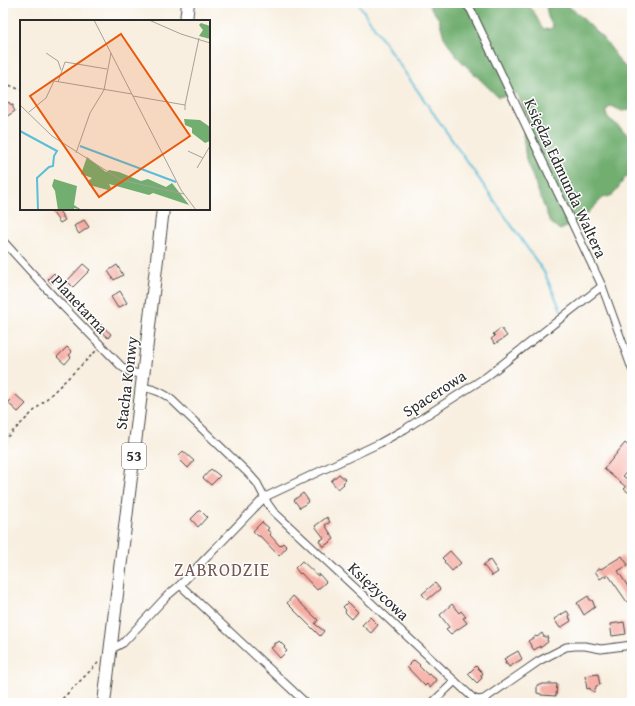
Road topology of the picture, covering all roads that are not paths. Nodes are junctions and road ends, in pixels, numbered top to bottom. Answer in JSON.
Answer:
{"nodes":[{"id":1,"x":188,"y":3,"type":"edge"},
{"id":2,"x":465,"y":3,"type":"edge"},
{"id":3,"x":186,"y":20,"type":"edge"},
{"id":4,"x":164,"y":210,"type":"edge"},
{"id":5,"x":3,"y":241,"type":"edge"},
{"id":6,"x":602,"y":286,"type":"junction"},
{"id":7,"x":632,"y":369,"type":"edge"},
{"id":8,"x":143,"y":381,"type":"junction"},
{"id":9,"x":265,"y":497,"type":"junction"},
{"id":10,"x":180,"y":584,"type":"junction"},
{"id":11,"x":632,"y":645,"type":"edge"},
{"id":12,"x":110,"y":650,"type":"junction"},
{"id":13,"x":456,"y":681,"type":"junction"},
{"id":14,"x":104,"y":703,"type":"edge"},
{"id":15,"x":306,"y":703,"type":"edge"},
{"id":16,"x":432,"y":703,"type":"edge"}],
"edges":[{"from":1,"to":3,"type":"main road"},
{"from":2,"to":6,"type":"street","name":"Księdza Edmunda Waltera"},
{"from":4,"to":8,"type":"main road","name":"Stacha Konwy","number":"53"},
{"from":5,"to":8,"type":"street","name":"Planetarna"},
{"from":6,"to":7,"type":"street","name":"Księdza Edmunda Waltera"},
{"from":6,"to":9,"type":"street","name":"Spacerowa"},
{"from":8,"to":9,"type":"street","name":"Księżycowa"},
{"from":8,"to":12,"type":"main road","name":"Stacha Konwy","number":"53"},
{"from":9,"to":10,"type":"street"},
{"from":9,"to":13,"type":"street","name":"Księżycowa"},
{"from":10,"to":12,"type":"street"},
{"from":10,"to":15,"type":"street"},
{"from":11,"to":13,"type":"street","name":"Księżycowa"},
{"from":12,"to":14,"type":"main road","name":"Stacha Konwy","number":"53"},
{"from":13,"to":16,"type":"street"}]}
